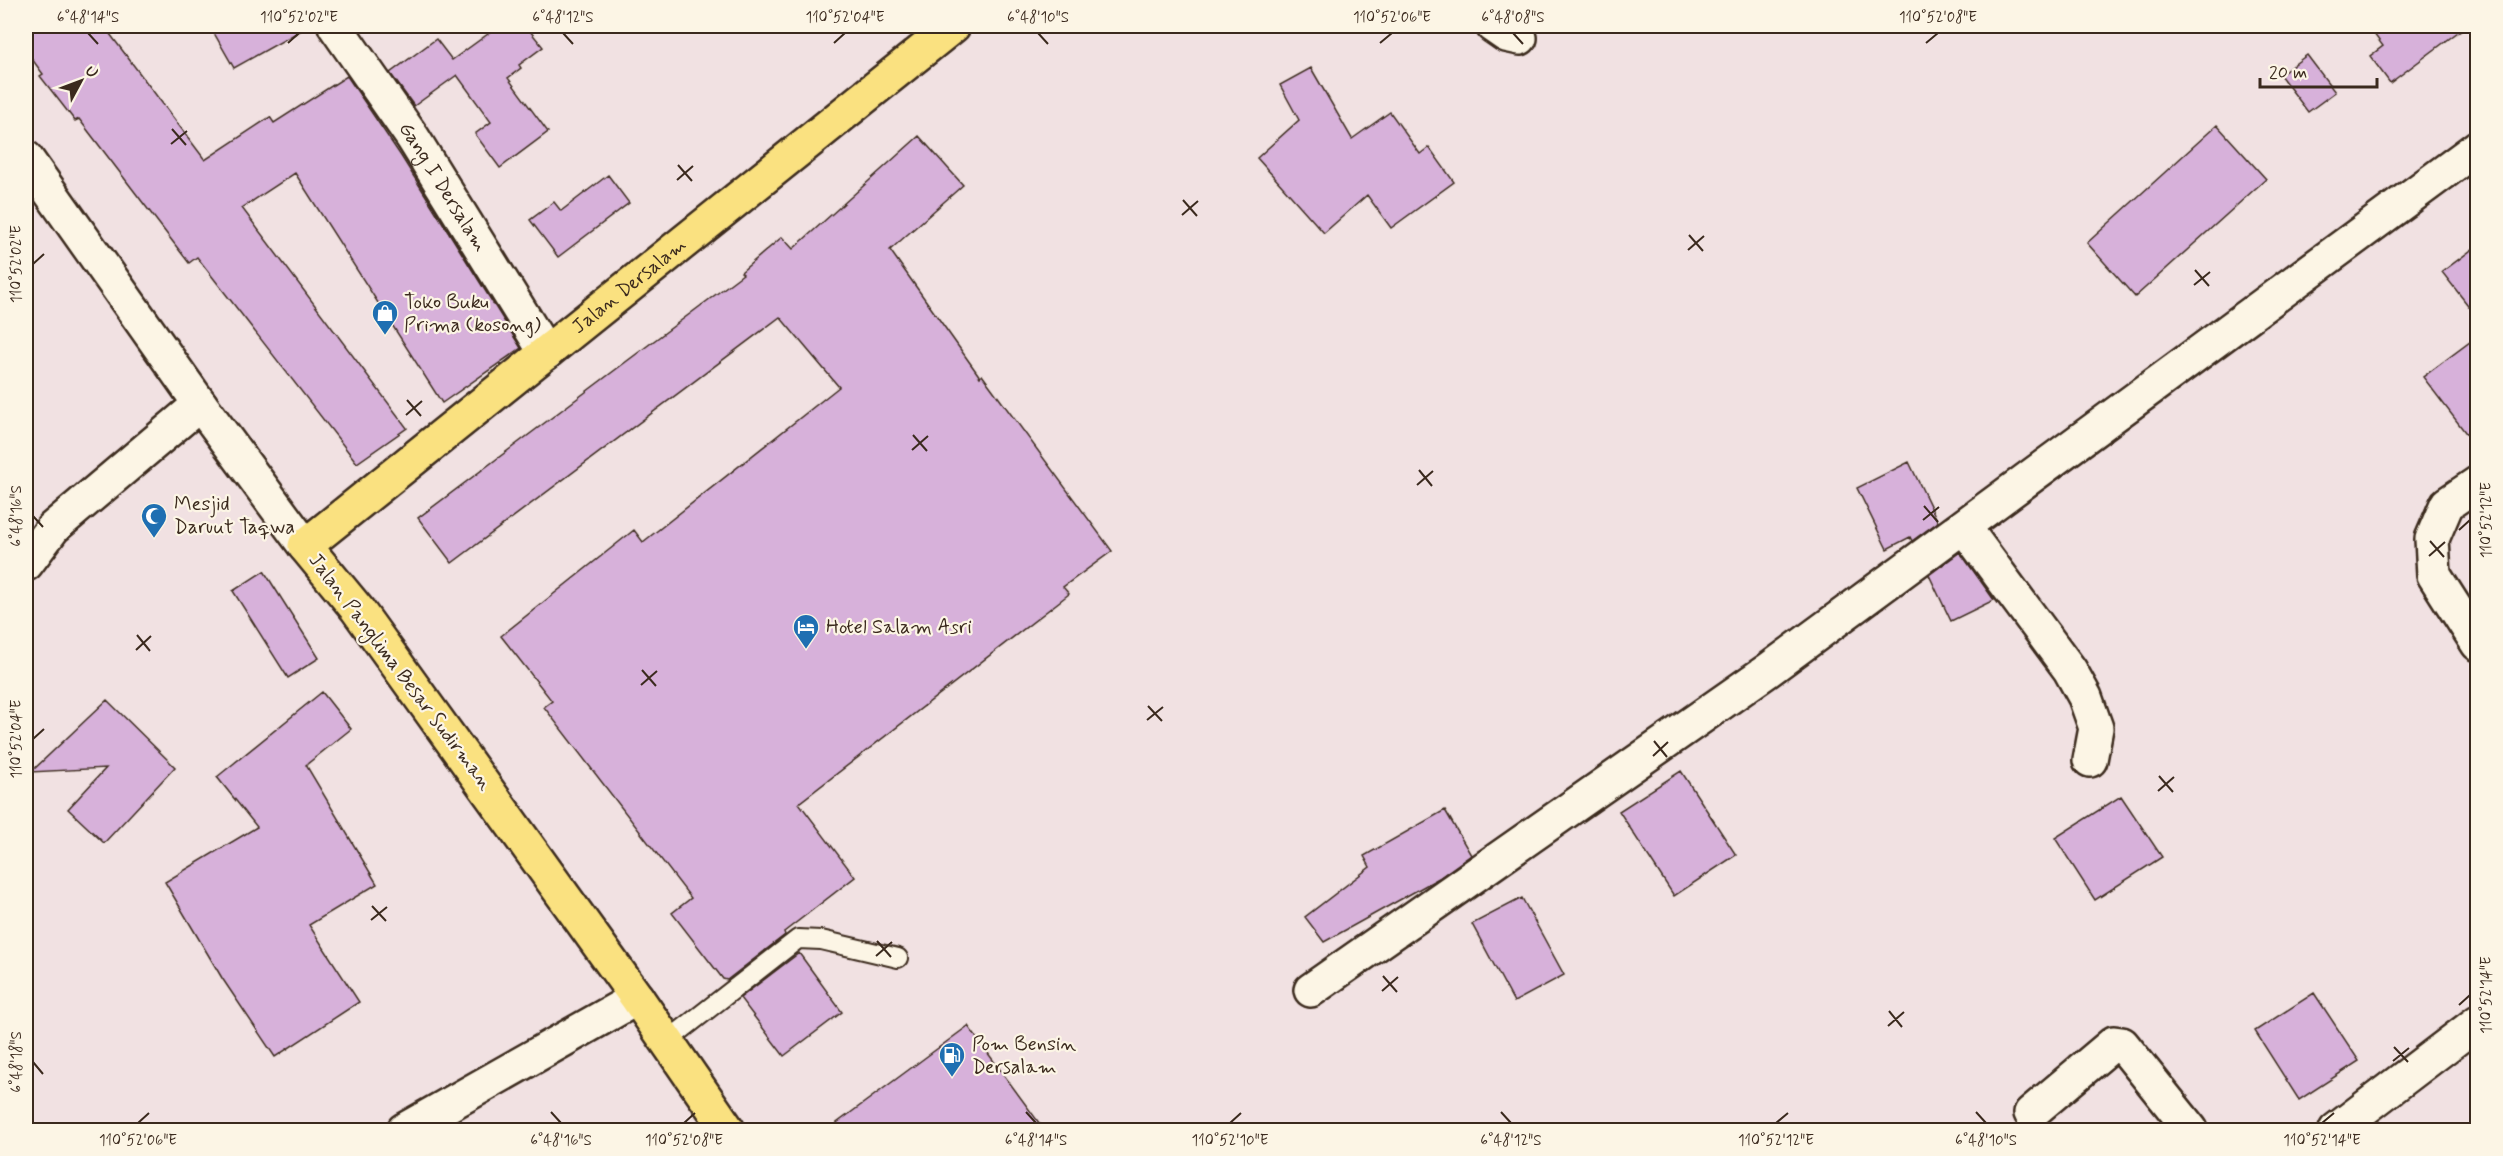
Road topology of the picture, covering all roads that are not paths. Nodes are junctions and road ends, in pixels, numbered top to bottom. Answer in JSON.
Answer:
{"nodes":[{"id":1,"x":335,"y":26,"type":"edge"},
{"id":2,"x":953,"y":26,"type":"edge"},
{"id":3,"x":2478,"y":147,"type":"edge"},
{"id":4,"x":26,"y":159,"type":"edge"},
{"id":5,"x":546,"y":353,"type":"junction"},
{"id":6,"x":200,"y":404,"type":"junction"},
{"id":7,"x":2478,"y":483,"type":"edge"},
{"id":8,"x":1964,"y":527,"type":"junction"},
{"id":9,"x":305,"y":546,"type":"junction"},
{"id":10,"x":26,"y":564,"type":"edge"},
{"id":11,"x":2478,"y":644,"type":"edge"},
{"id":12,"x":2090,"y":760,"type":"dead end"},
{"id":13,"x":898,"y":958,"type":"dead end"},
{"id":14,"x":1311,"y":990,"type":"dead end"},
{"id":15,"x":637,"y":998,"type":"junction"},
{"id":16,"x":2478,"y":1022,"type":"edge"},
{"id":17,"x":666,"y":1042,"type":"junction"},
{"id":18,"x":2031,"y":1113,"type":"dead end"},
{"id":19,"x":404,"y":1131,"type":"edge"},
{"id":20,"x":728,"y":1131,"type":"edge"},
{"id":21,"x":2191,"y":1131,"type":"edge"},
{"id":22,"x":2336,"y":1131,"type":"edge"}],
"edges":[{"from":1,"to":5,"type":"street","name":"Gang I Dersalam"},
{"from":2,"to":5,"type":"main road","name":"Jalan Dersalam"},
{"from":3,"to":8,"type":"street"},
{"from":4,"to":6,"type":"street","name":"Jalan Panglima Besar Sudirman"},
{"from":5,"to":9,"type":"main road","name":"Jalan Dersalam"},
{"from":6,"to":9,"type":"street","name":"Jalan Panglima Besar Sudirman"},
{"from":6,"to":10,"type":"street"},
{"from":7,"to":11,"type":"street"},
{"from":8,"to":12,"type":"street"},
{"from":8,"to":14,"type":"street"},
{"from":9,"to":15,"type":"main road","name":"Jalan Panglima Besar Sudirman"},
{"from":13,"to":17,"type":"lane"},
{"from":15,"to":17,"type":"main road","name":"Jalan Panglima Besar Sudirman"},
{"from":15,"to":19,"type":"street"},
{"from":16,"to":22,"type":"street"},
{"from":17,"to":20,"type":"main road","name":"Jalan Panglima Besar Sudirman"},
{"from":18,"to":21,"type":"street"}]}
